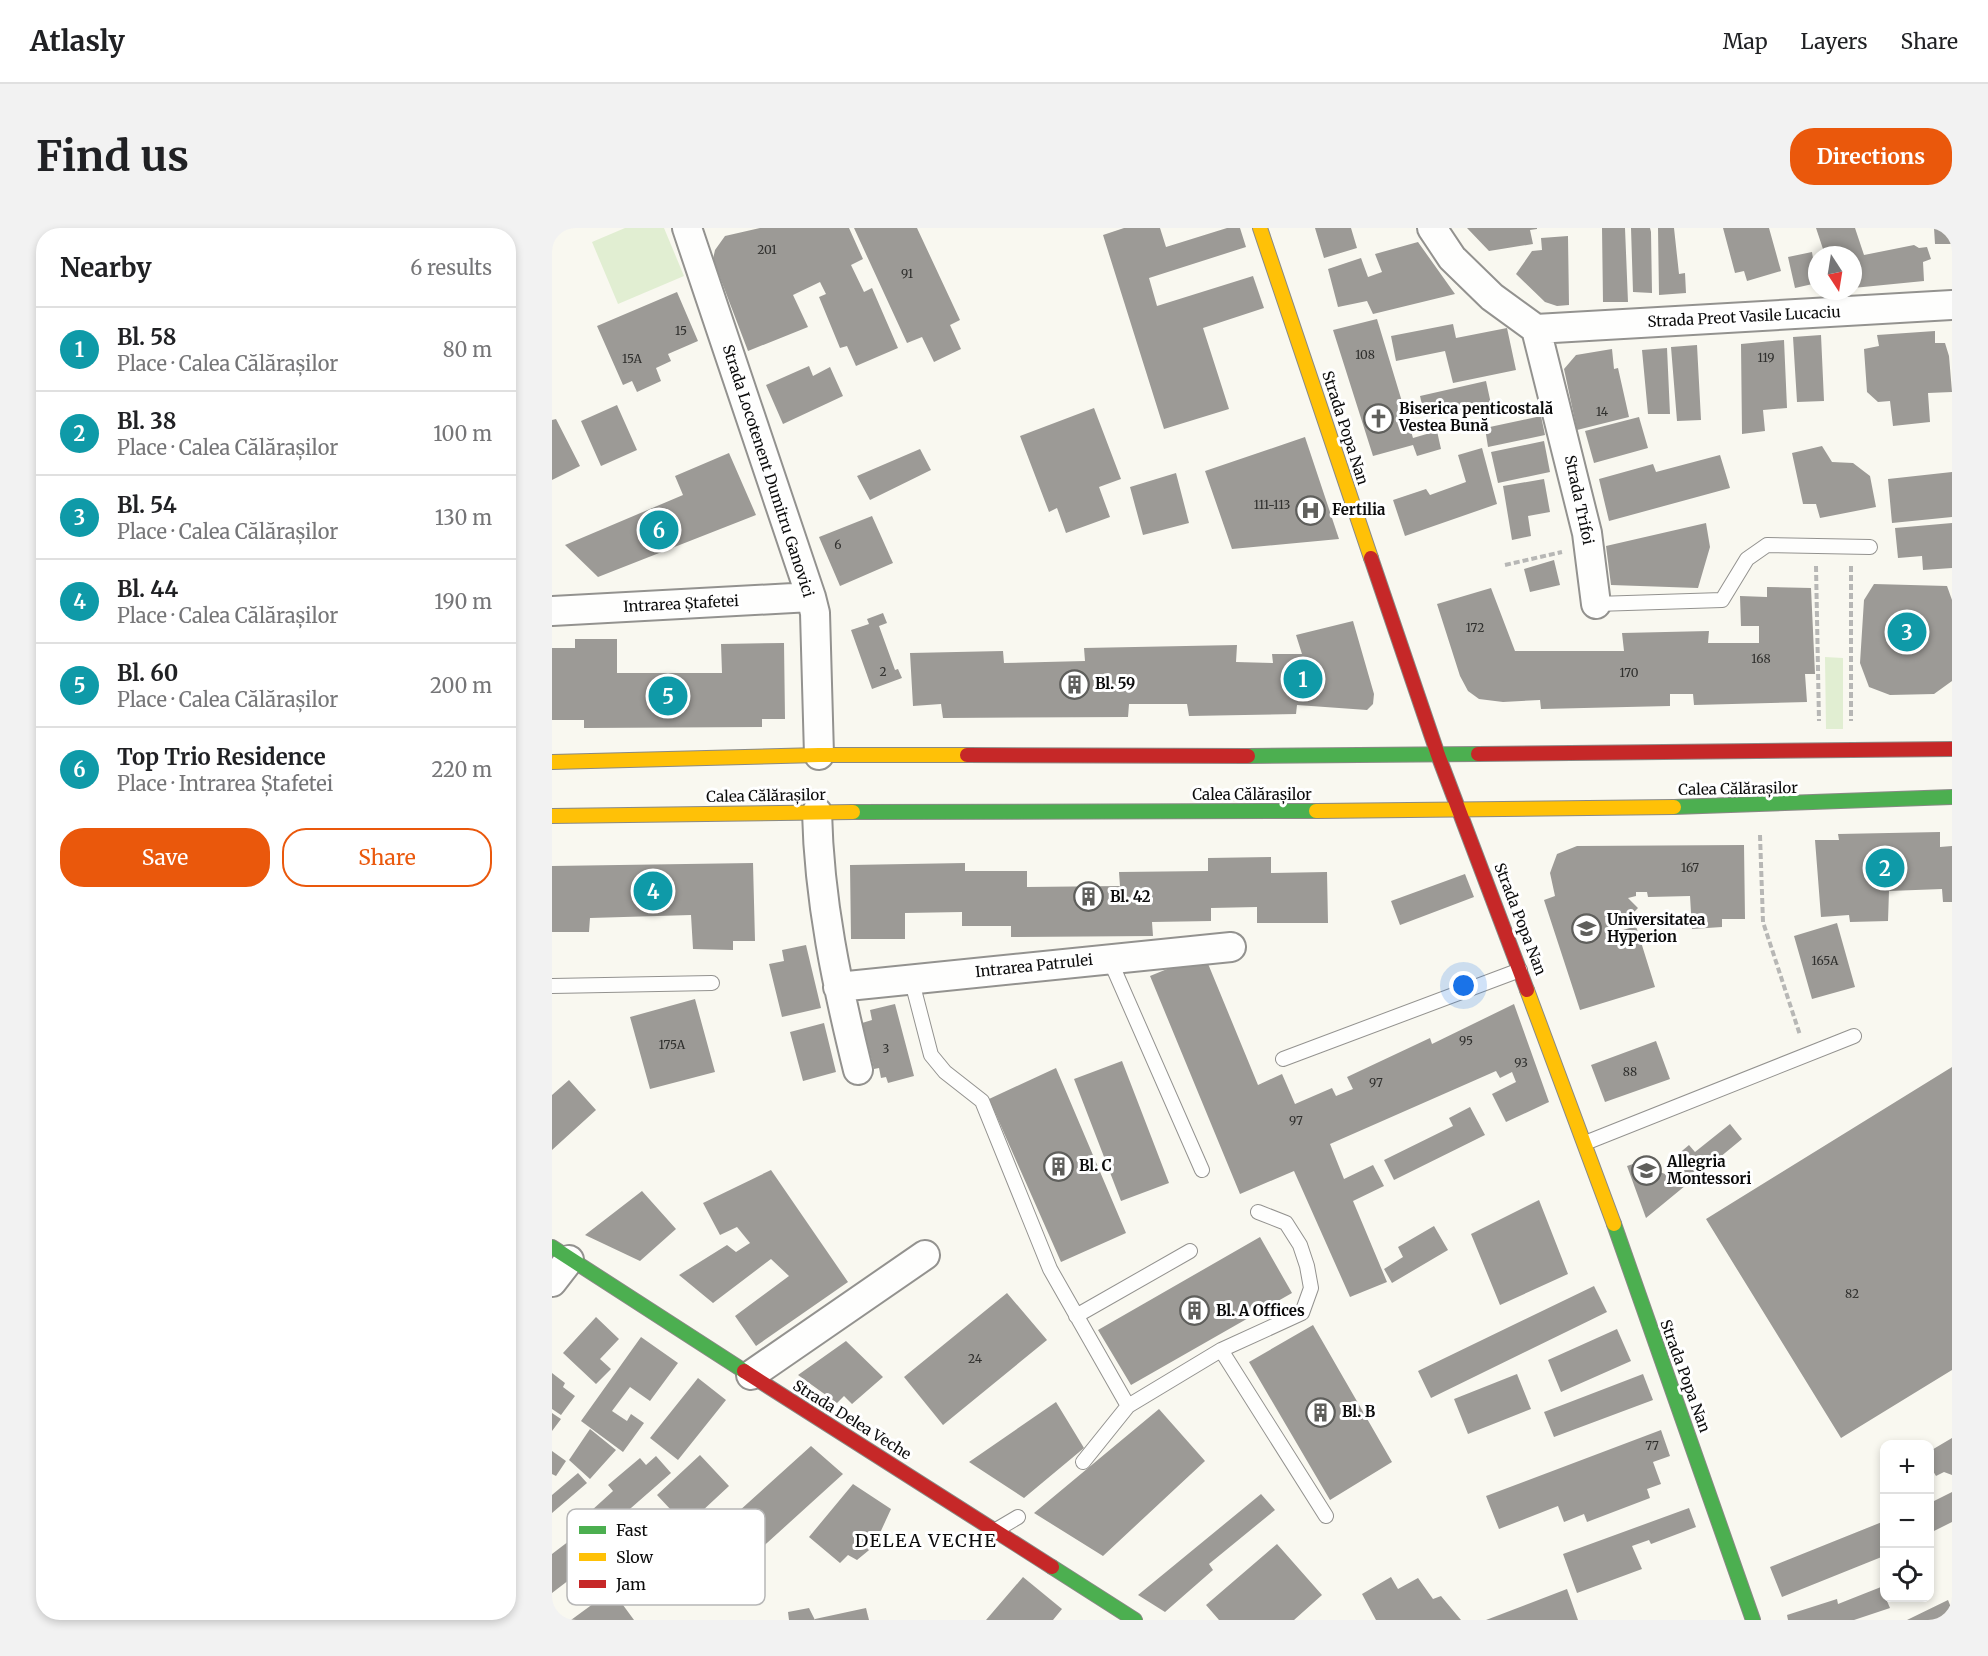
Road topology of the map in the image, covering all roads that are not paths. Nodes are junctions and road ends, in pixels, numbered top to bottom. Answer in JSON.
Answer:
{"nodes":[{"id":1,"x":687,"y":228,"type":"edge"},
{"id":2,"x":1260,"y":228,"type":"edge"},
{"id":3,"x":1432,"y":228,"type":"edge"},
{"id":4,"x":1952,"y":305,"type":"edge"},
{"id":5,"x":1536,"y":329,"type":"junction"},
{"id":6,"x":1870,"y":547,"type":"dead end"},
{"id":7,"x":811,"y":597,"type":"junction"},
{"id":8,"x":1596,"y":604,"type":"joint"},
{"id":9,"x":552,"y":610,"type":"edge"},
{"id":10,"x":1952,"y":749,"type":"edge"},
{"id":11,"x":819,"y":755,"type":"junction"},
{"id":12,"x":1438,"y":755,"type":"junction"},
{"id":13,"x":552,"y":762,"type":"edge"},
{"id":14,"x":1952,"y":797,"type":"edge"},
{"id":15,"x":1459,"y":810,"type":"junction"},
{"id":16,"x":817,"y":812,"type":"junction"},
{"id":17,"x":552,"y":816,"type":"edge"},
{"id":18,"x":1231,"y":947,"type":"dead end"},
{"id":19,"x":1109,"y":958,"type":"junction"},
{"id":20,"x":1521,"y":969,"type":"junction"},
{"id":21,"x":911,"y":978,"type":"junction"},
{"id":22,"x":712,"y":983,"type":"dead end"},
{"id":23,"x":552,"y":986,"type":"edge"},
{"id":24,"x":838,"y":987,"type":"junction"},
{"id":25,"x":1854,"y":1036,"type":"dead end"},
{"id":26,"x":1283,"y":1059,"type":"dead end"},
{"id":27,"x":858,"y":1070,"type":"dead end"},
{"id":28,"x":1585,"y":1143,"type":"junction"},
{"id":29,"x":1202,"y":1170,"type":"dead end"},
{"id":30,"x":1258,"y":1212,"type":"dead end"},
{"id":31,"x":1190,"y":1251,"type":"dead end"},
{"id":32,"x":561,"y":1253,"type":"edge"},
{"id":33,"x":925,"y":1255,"type":"dead end"},
{"id":34,"x":552,"y":1282,"type":"edge"},
{"id":35,"x":1076,"y":1316,"type":"junction"},
{"id":36,"x":1221,"y":1350,"type":"junction"},
{"id":37,"x":751,"y":1376,"type":"junction"},
{"id":38,"x":1128,"y":1406,"type":"junction"},
{"id":39,"x":1083,"y":1462,"type":"dead end"},
{"id":40,"x":1326,"y":1516,"type":"dead end"},
{"id":41,"x":1018,"y":1517,"type":"dead end"},
{"id":42,"x":994,"y":1531,"type":"junction"},
{"id":43,"x":1135,"y":1620,"type":"edge"},
{"id":44,"x":1753,"y":1620,"type":"edge"}],
"edges":[{"from":1,"to":7,"type":"street","name":"Strada Locotenent Dumitru Ganovici"},
{"from":2,"to":12,"type":"main road","name":"Strada Popa Nan"},
{"from":3,"to":5,"type":"street"},
{"from":4,"to":5,"type":"street","name":"Strada Preot Vasile Lucaciu"},
{"from":5,"to":8,"type":"street","name":"Strada Trifoi"},
{"from":6,"to":8,"type":"lane"},
{"from":7,"to":9,"type":"street","name":"Intrarea Ștafetei"},
{"from":7,"to":11,"type":"street","name":"Strada Locotenent Dumitru Ganovici"},
{"from":10,"to":12,"type":"main road"},
{"from":11,"to":12,"type":"main road"},
{"from":11,"to":13,"type":"main road"},
{"from":12,"to":15,"type":"main road","name":"Strada Popa Nan"},
{"from":14,"to":15,"type":"main road","name":"Calea Călărașilor"},
{"from":15,"to":16,"type":"main road","name":"Calea Călărașilor"},
{"from":15,"to":20,"type":"main road","name":"Strada Popa Nan"},
{"from":16,"to":17,"type":"main road","name":"Calea Călărașilor"},
{"from":16,"to":24,"type":"street"},
{"from":18,"to":19,"type":"street","name":"Intrarea Patrulei"},
{"from":19,"to":21,"type":"street","name":"Intrarea Patrulei"},
{"from":19,"to":29,"type":"lane"},
{"from":20,"to":26,"type":"lane"},
{"from":20,"to":28,"type":"main road","name":"Strada Popa Nan"},
{"from":21,"to":24,"type":"street","name":"Intrarea Patrulei"},
{"from":21,"to":35,"type":"lane"},
{"from":22,"to":23,"type":"lane"},
{"from":24,"to":27,"type":"street"},
{"from":25,"to":28,"type":"lane"},
{"from":28,"to":44,"type":"main road","name":"Strada Popa Nan"},
{"from":30,"to":36,"type":"lane"},
{"from":31,"to":35,"type":"lane"},
{"from":32,"to":34,"type":"street"},
{"from":32,"to":37,"type":"main road","name":"Strada Delea Veche"},
{"from":33,"to":37,"type":"street"},
{"from":35,"to":38,"type":"lane"},
{"from":36,"to":38,"type":"lane"},
{"from":36,"to":40,"type":"lane"},
{"from":37,"to":42,"type":"main road","name":"Strada Delea Veche"},
{"from":38,"to":39,"type":"lane"},
{"from":41,"to":42,"type":"lane"},
{"from":42,"to":43,"type":"main road","name":"Strada Delea Veche"}]}
